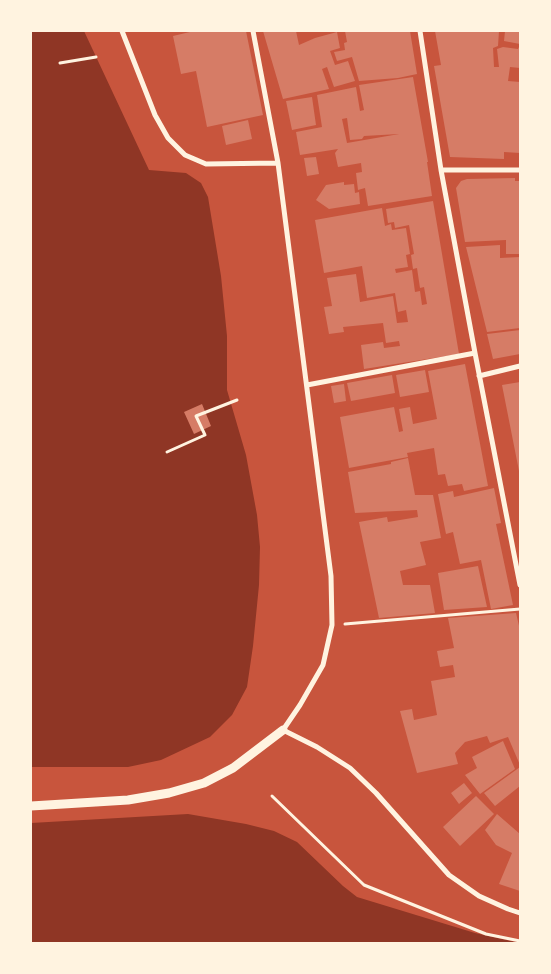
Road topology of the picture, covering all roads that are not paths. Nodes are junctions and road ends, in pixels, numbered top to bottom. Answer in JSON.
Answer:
{"nodes":[{"id":1,"x":122,"y":31,"type":"edge"},
{"id":2,"x":253,"y":31,"type":"edge"},
{"id":3,"x":420,"y":31,"type":"edge"},
{"id":4,"x":278,"y":163,"type":"junction"},
{"id":5,"x":441,"y":170,"type":"junction"},
{"id":6,"x":520,"y":170,"type":"edge"},
{"id":7,"x":475,"y":353,"type":"junction"},
{"id":8,"x":520,"y":366,"type":"edge"},
{"id":9,"x":479,"y":376,"type":"junction"},
{"id":10,"x":307,"y":385,"type":"junction"},
{"id":11,"x":520,"y":585,"type":"edge"},
{"id":12,"x":283,"y":730,"type":"junction"},
{"id":13,"x":31,"y":806,"type":"edge"},
{"id":14,"x":520,"y":913,"type":"edge"}],
"edges":[{"from":1,"to":4,"type":"street"},
{"from":2,"to":4,"type":"street"},
{"from":3,"to":5,"type":"street"},
{"from":4,"to":10,"type":"street"},
{"from":5,"to":6,"type":"street"},
{"from":5,"to":7,"type":"street"},
{"from":7,"to":9,"type":"street"},
{"from":7,"to":10,"type":"street"},
{"from":8,"to":9,"type":"street"},
{"from":9,"to":11,"type":"street"},
{"from":10,"to":12,"type":"street"},
{"from":12,"to":13,"type":"street"},
{"from":12,"to":14,"type":"street"}]}
